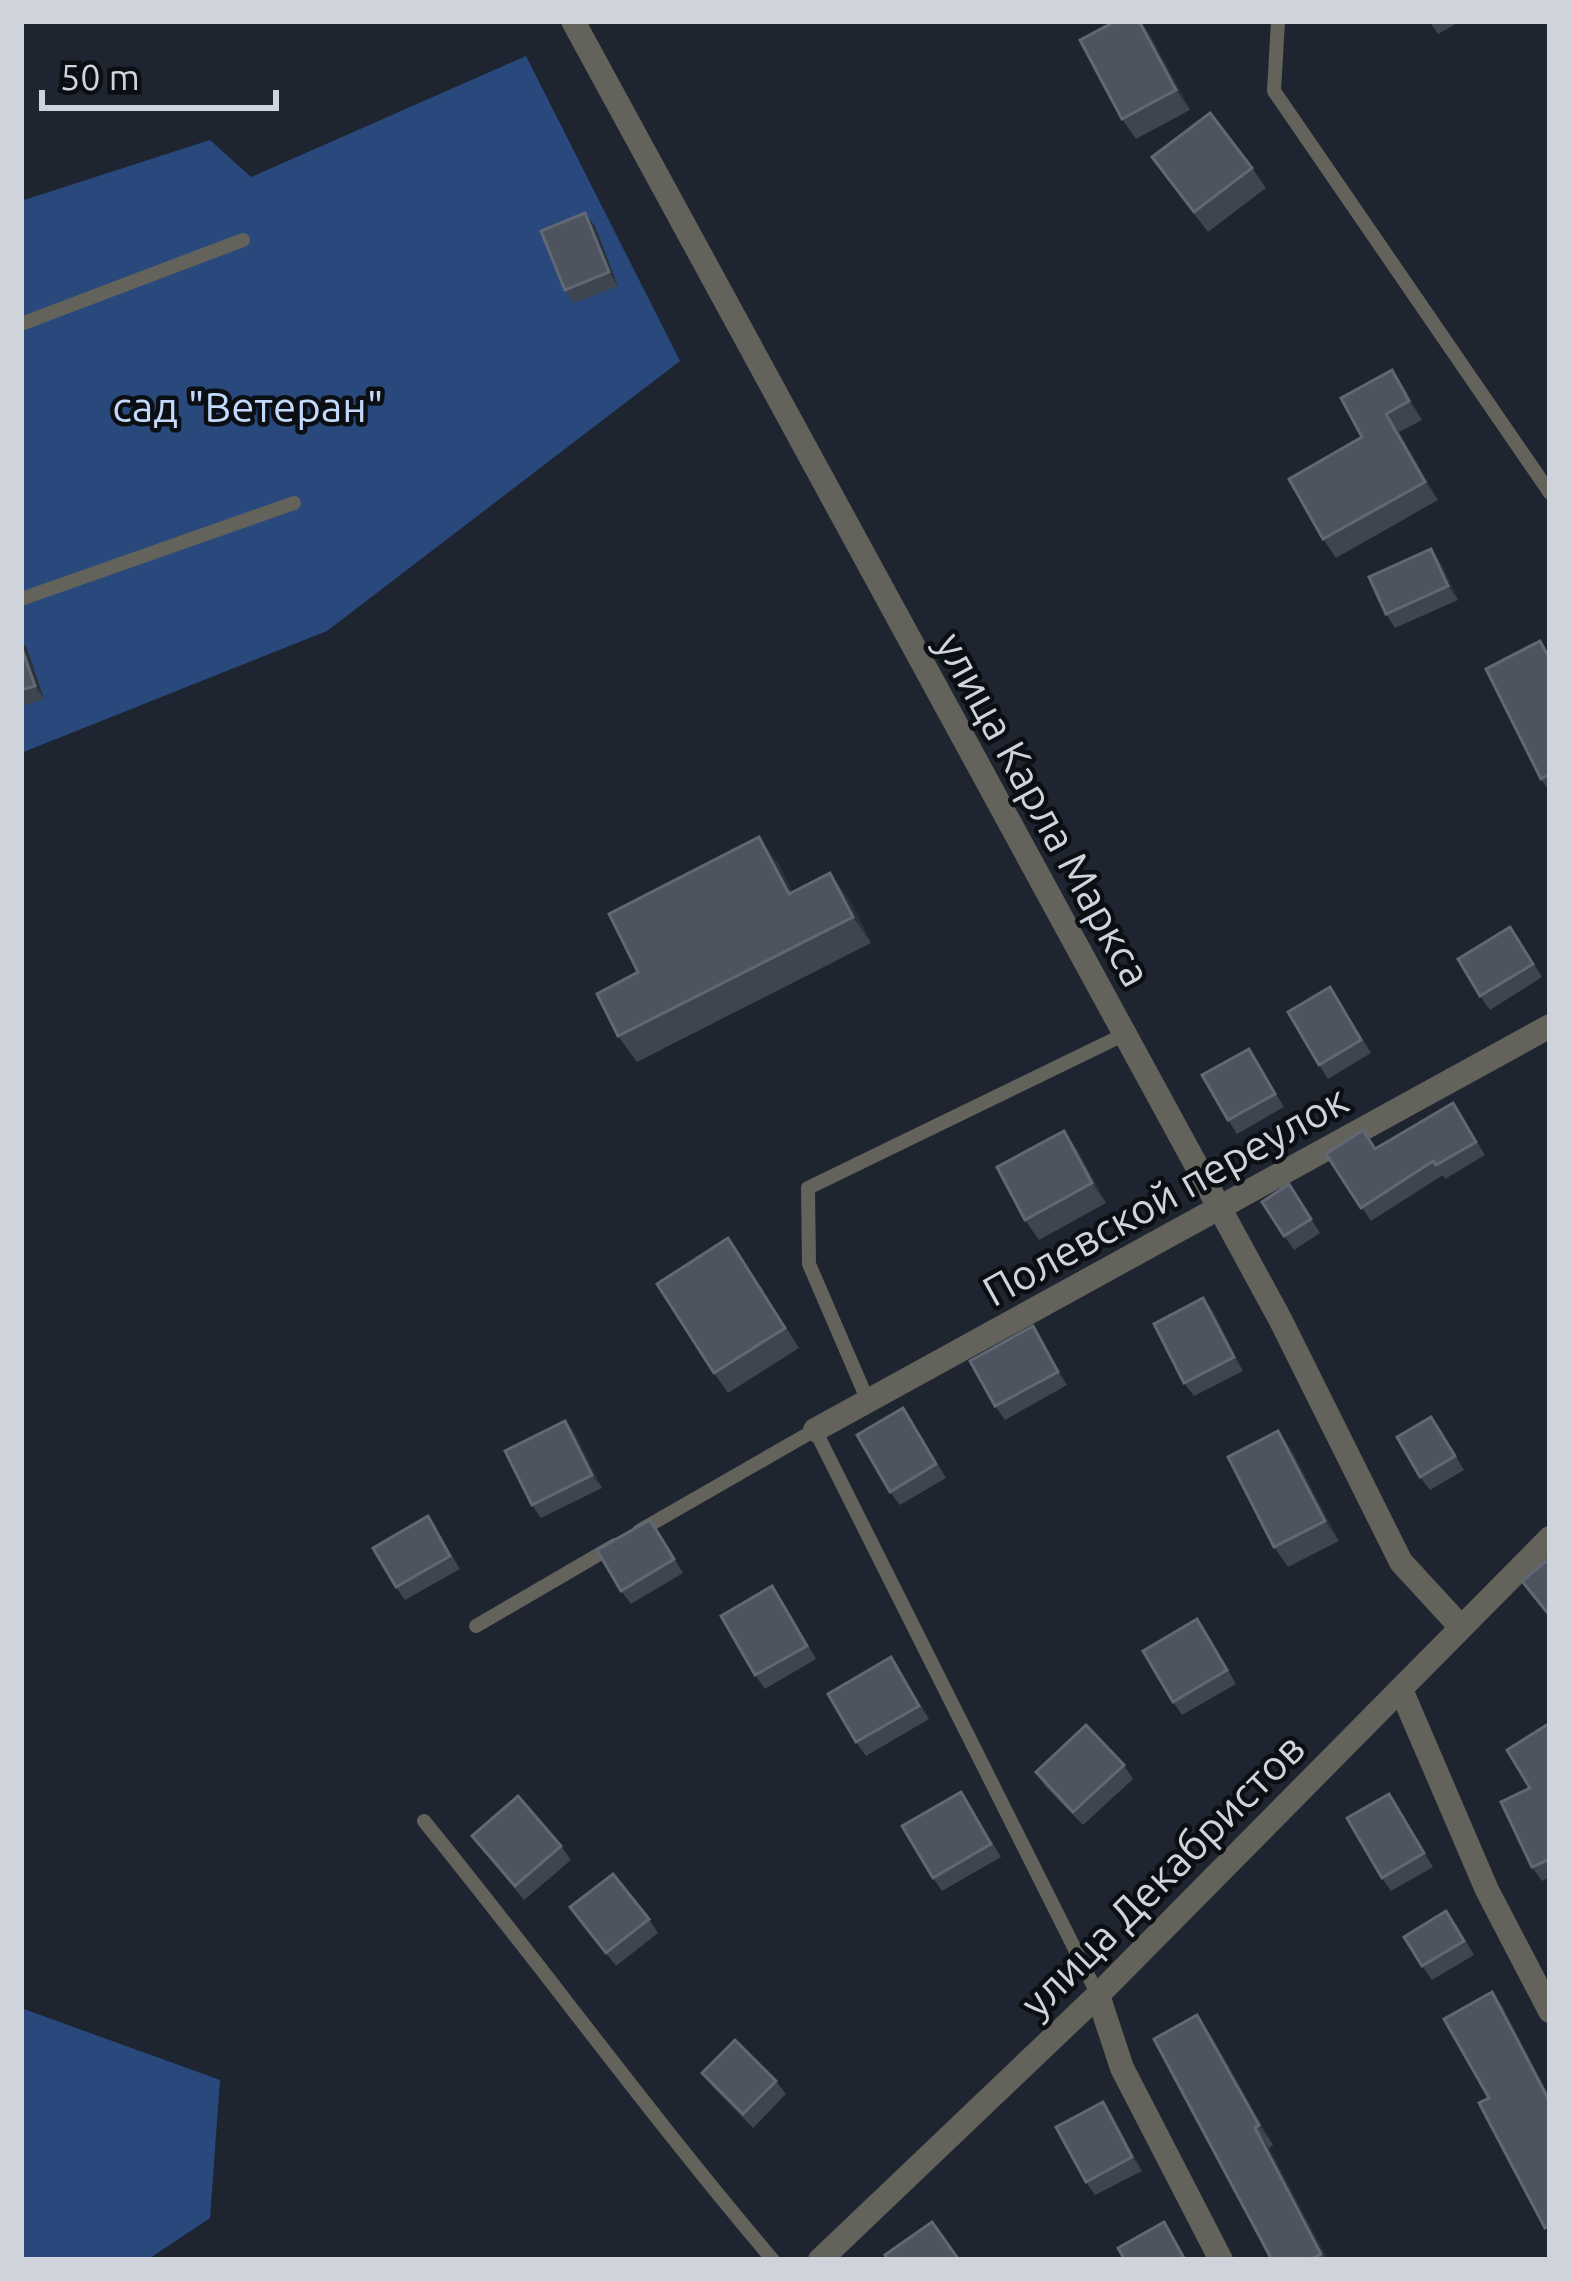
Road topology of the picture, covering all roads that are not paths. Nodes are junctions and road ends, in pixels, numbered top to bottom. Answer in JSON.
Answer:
{"nodes":[{"id":1,"x":573,"y":21,"type":"edge"},
{"id":2,"x":1278,"y":21,"type":"edge"},
{"id":3,"x":243,"y":240,"type":"dead end"},
{"id":4,"x":21,"y":324,"type":"edge"},
{"id":5,"x":1550,"y":494,"type":"edge"},
{"id":6,"x":294,"y":502,"type":"dead end"},
{"id":7,"x":21,"y":599,"type":"edge"},
{"id":8,"x":1550,"y":1026,"type":"edge"},
{"id":9,"x":1123,"y":1035,"type":"junction"},
{"id":10,"x":1219,"y":1212,"type":"junction"},
{"id":11,"x":868,"y":1401,"type":"junction"},
{"id":12,"x":815,"y":1430,"type":"junction"},
{"id":13,"x":1550,"y":1538,"type":"edge"},
{"id":14,"x":1459,"y":1624,"type":"junction"},
{"id":15,"x":476,"y":1626,"type":"dead end"},
{"id":16,"x":1402,"y":1692,"type":"junction"},
{"id":17,"x":424,"y":1822,"type":"dead end"},
{"id":18,"x":1097,"y":1995,"type":"junction"},
{"id":19,"x":1550,"y":2011,"type":"edge"},
{"id":20,"x":772,"y":2260,"type":"edge"},
{"id":21,"x":820,"y":2260,"type":"edge"},
{"id":22,"x":1221,"y":2260,"type":"edge"}],
"edges":[{"from":1,"to":9,"type":"street","name":"улица Карла Маркса"},
{"from":2,"to":5,"type":"lane"},
{"from":3,"to":4,"type":"lane"},
{"from":6,"to":7,"type":"lane"},
{"from":8,"to":10,"type":"street","name":"Полевской переулок"},
{"from":9,"to":10,"type":"street","name":"улица Карла Маркса"},
{"from":9,"to":11,"type":"lane"},
{"from":10,"to":11,"type":"street","name":"Полевской переулок"},
{"from":10,"to":14,"type":"street","name":"улица Карла Маркса"},
{"from":11,"to":12,"type":"street","name":"Полевской переулок"},
{"from":12,"to":15,"type":"lane"},
{"from":12,"to":18,"type":"lane"},
{"from":13,"to":14,"type":"street","name":"улица Декабристов"},
{"from":14,"to":16,"type":"street","name":"улица Декабристов"},
{"from":16,"to":18,"type":"street","name":"улица Декабристов"},
{"from":16,"to":19,"type":"street"},
{"from":17,"to":20,"type":"lane"},
{"from":18,"to":21,"type":"street","name":"улица Декабристов"},
{"from":18,"to":22,"type":"street"}]}
